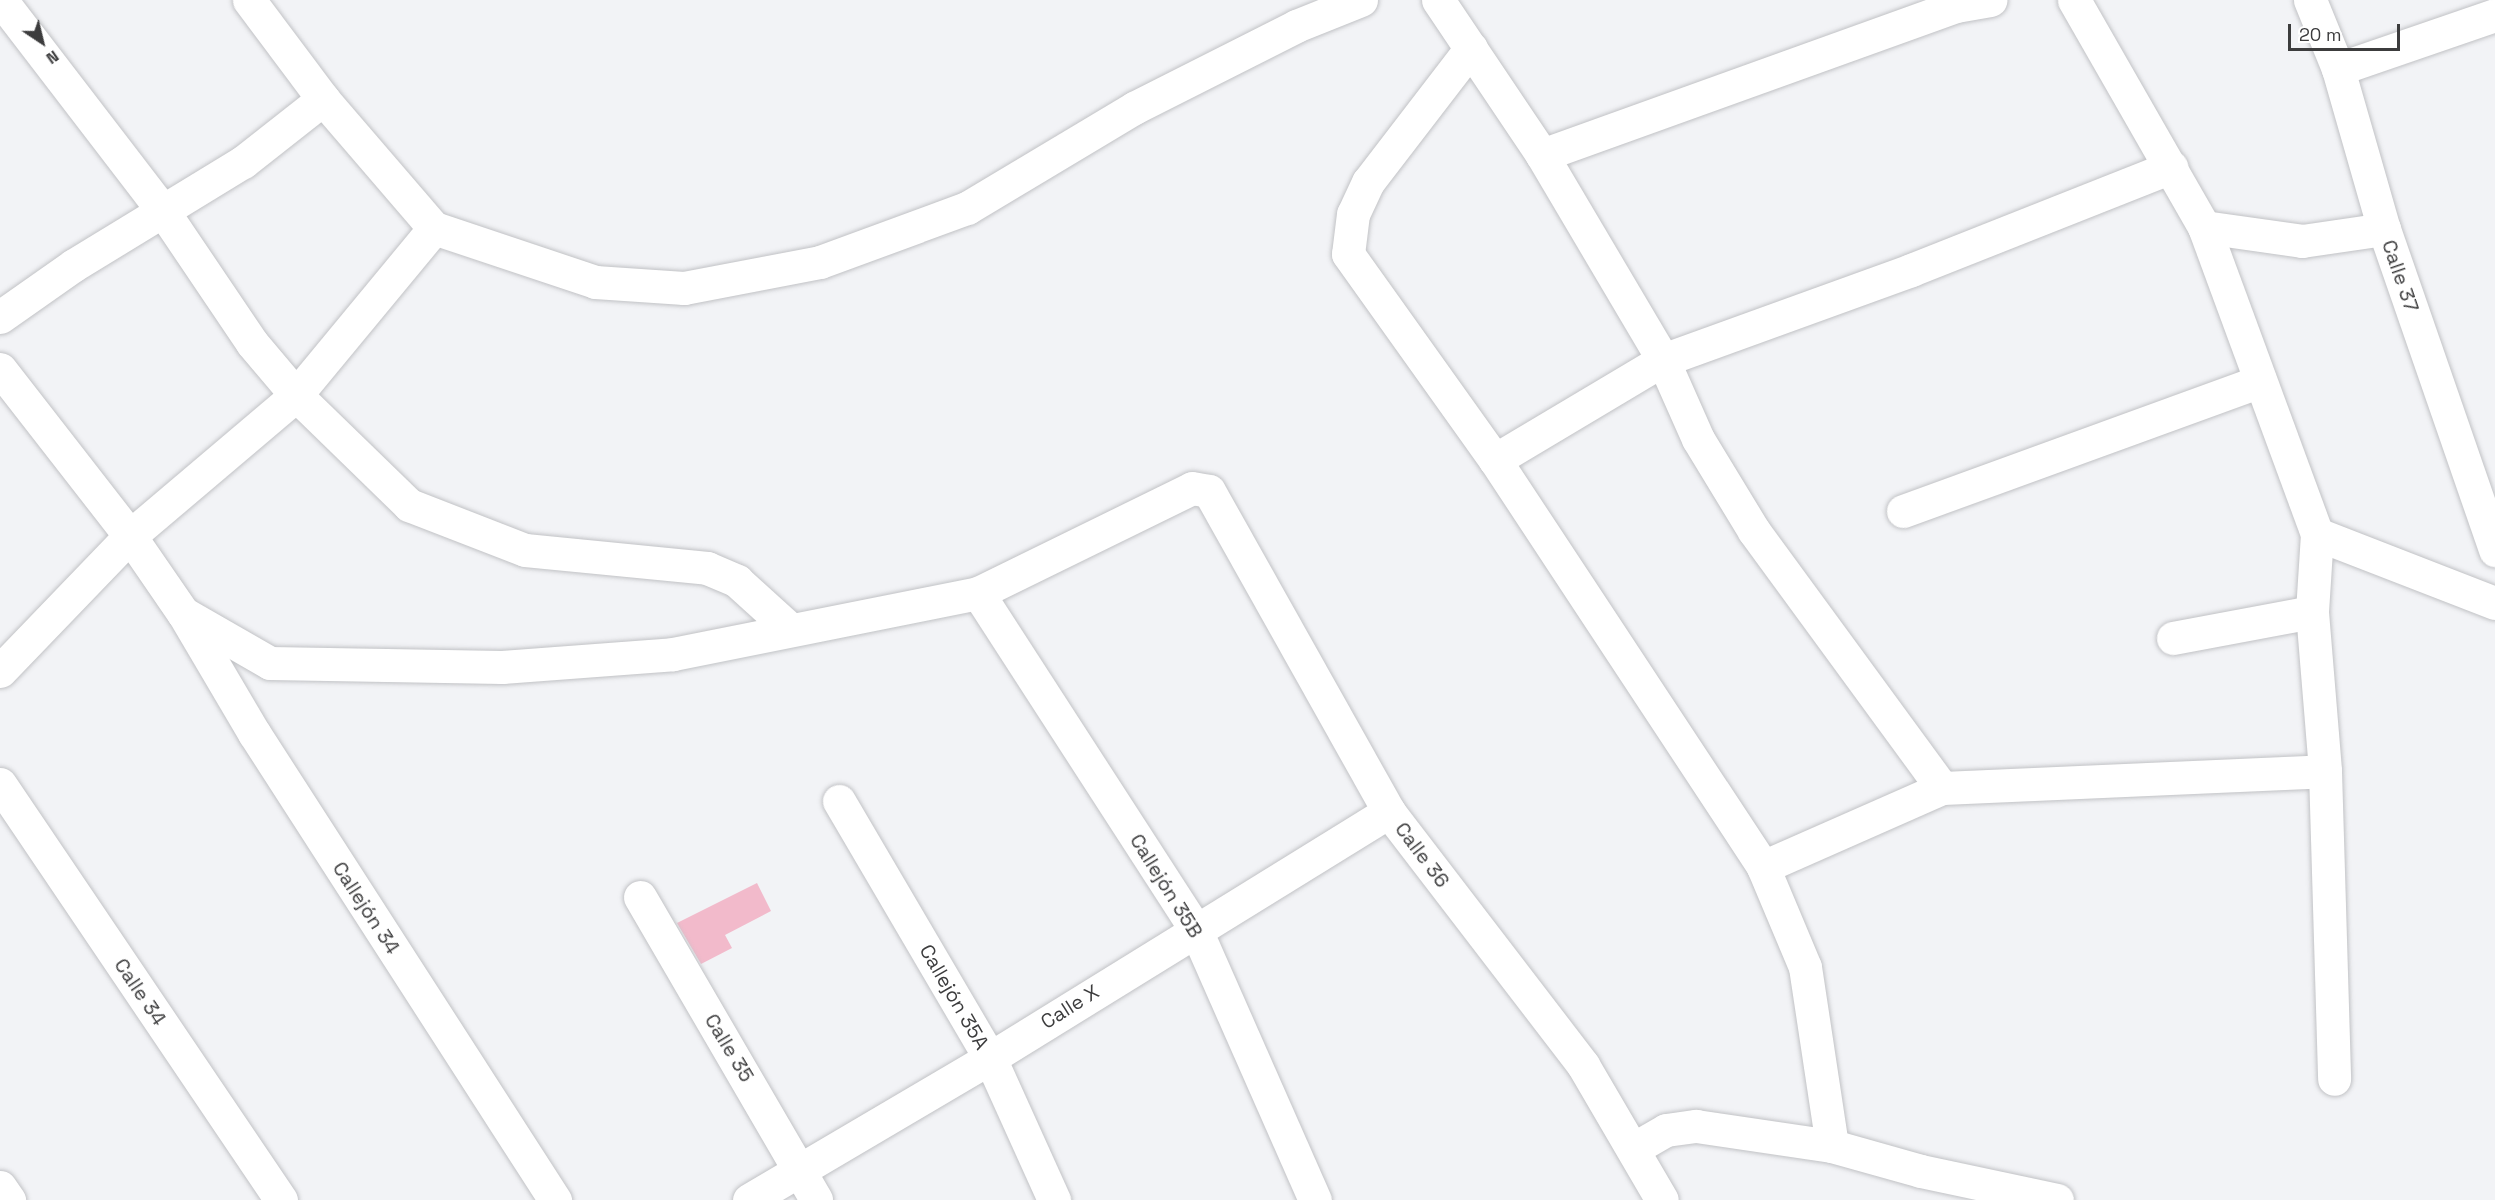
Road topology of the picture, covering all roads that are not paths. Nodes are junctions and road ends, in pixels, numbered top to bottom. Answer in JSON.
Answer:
{"nodes":[{"id":1,"x":1,"y":0,"type":"edge"},
{"id":2,"x":249,"y":0,"type":"edge"},
{"id":3,"x":1361,"y":0,"type":"edge"},
{"id":4,"x":1438,"y":0,"type":"edge"},
{"id":5,"x":1990,"y":0,"type":"edge"},
{"id":6,"x":2074,"y":0,"type":"edge"},
{"id":7,"x":2310,"y":0,"type":"edge"},
{"id":8,"x":2495,"y":15,"type":"edge"},
{"id":9,"x":1471,"y":48,"type":"junction"},
{"id":10,"x":2338,"y":69,"type":"junction"},
{"id":11,"x":323,"y":99,"type":"junction"},
{"id":12,"x":1542,"y":154,"type":"junction"},
{"id":13,"x":2171,"y":167,"type":"junction"},
{"id":14,"x":163,"y":211,"type":"junction"},
{"id":15,"x":2204,"y":226,"type":"junction"},
{"id":16,"x":434,"y":228,"type":"junction"},
{"id":17,"x":2384,"y":229,"type":"junction"},
{"id":18,"x":0,"y":317,"type":"edge"},
{"id":19,"x":1663,"y":360,"type":"junction"},
{"id":20,"x":0,"y":369,"type":"edge"},
{"id":21,"x":2260,"y":381,"type":"junction"},
{"id":22,"x":296,"y":395,"type":"junction"},
{"id":23,"x":1495,"y":460,"type":"junction"},
{"id":24,"x":1903,"y":511,"type":"dead end"},
{"id":25,"x":2317,"y":534,"type":"junction"},
{"id":26,"x":130,"y":536,"type":"junction"},
{"id":27,"x":2495,"y":550,"type":"edge"},
{"id":28,"x":978,"y":593,"type":"junction"},
{"id":29,"x":2495,"y":603,"type":"edge"},
{"id":30,"x":2312,"y":612,"type":"junction"},
{"id":31,"x":183,"y":613,"type":"junction"},
{"id":32,"x":790,"y":629,"type":"junction"},
{"id":33,"x":2173,"y":638,"type":"dead end"},
{"id":34,"x":0,"y":671,"type":"edge"},
{"id":35,"x":2325,"y":771,"type":"junction"},
{"id":36,"x":0,"y":784,"type":"edge"},
{"id":37,"x":1942,"y":788,"type":"junction"},
{"id":38,"x":839,"y":801,"type":"dead end"},
{"id":39,"x":1389,"y":812,"type":"junction"},
{"id":40,"x":1763,"y":867,"type":"junction"},
{"id":41,"x":640,"y":897,"type":"dead end"},
{"id":42,"x":1196,"y":928,"type":"junction"},
{"id":43,"x":990,"y":1058,"type":"junction"},
{"id":44,"x":2334,"y":1079,"type":"dead end"},
{"id":45,"x":1833,"y":1146,"type":"junction"},
{"id":46,"x":1633,"y":1149,"type":"junction"},
{"id":47,"x":800,"y":1168,"type":"junction"},
{"id":48,"x":0,"y":1187,"type":"edge"},
{"id":49,"x":9,"y":1200,"type":"edge"},
{"id":50,"x":281,"y":1200,"type":"edge"},
{"id":51,"x":555,"y":1200,"type":"edge"},
{"id":52,"x":749,"y":1200,"type":"edge"},
{"id":53,"x":816,"y":1200,"type":"edge"},
{"id":54,"x":1054,"y":1200,"type":"edge"},
{"id":55,"x":1315,"y":1200,"type":"edge"},
{"id":56,"x":1662,"y":1200,"type":"edge"},
{"id":57,"x":2056,"y":1200,"type":"edge"}],
"edges":[{"from":1,"to":14,"type":"street"},
{"from":2,"to":11,"type":"street"},
{"from":3,"to":16,"type":"street"},
{"from":4,"to":9,"type":"street"},
{"from":5,"to":12,"type":"street"},
{"from":6,"to":13,"type":"street"},
{"from":7,"to":10,"type":"street","name":"Calle 37"},
{"from":8,"to":10,"type":"street"},
{"from":9,"to":12,"type":"street"},
{"from":9,"to":23,"type":"street"},
{"from":10,"to":17,"type":"street","name":"Calle 37"},
{"from":11,"to":14,"type":"street"},
{"from":11,"to":16,"type":"street"},
{"from":12,"to":19,"type":"street"},
{"from":13,"to":15,"type":"street"},
{"from":13,"to":19,"type":"street"},
{"from":14,"to":18,"type":"street"},
{"from":14,"to":22,"type":"street"},
{"from":15,"to":17,"type":"street"},
{"from":15,"to":21,"type":"street"},
{"from":16,"to":22,"type":"street"},
{"from":17,"to":27,"type":"street","name":"Calle 37"},
{"from":19,"to":23,"type":"street"},
{"from":19,"to":37,"type":"street"},
{"from":20,"to":26,"type":"street","name":"Callejón 34"},
{"from":21,"to":24,"type":"street"},
{"from":21,"to":25,"type":"street"},
{"from":22,"to":26,"type":"street"},
{"from":22,"to":32,"type":"street"},
{"from":23,"to":40,"type":"street"},
{"from":25,"to":29,"type":"street"},
{"from":25,"to":30,"type":"street"},
{"from":26,"to":31,"type":"street","name":"Callejón 34"},
{"from":26,"to":34,"type":"street"},
{"from":28,"to":32,"type":"street"},
{"from":28,"to":39,"type":"street","name":"Calle 36"},
{"from":28,"to":42,"type":"street","name":"Callejón 35B"},
{"from":30,"to":33,"type":"street"},
{"from":30,"to":35,"type":"street"},
{"from":31,"to":32,"type":"street"},
{"from":31,"to":51,"type":"street","name":"Callejón 34"},
{"from":35,"to":37,"type":"street"},
{"from":35,"to":44,"type":"street"},
{"from":36,"to":50,"type":"street","name":"Calle 34"},
{"from":37,"to":40,"type":"street"},
{"from":38,"to":43,"type":"street","name":"Callejón 35A"},
{"from":39,"to":42,"type":"street","name":"Calle X"},
{"from":39,"to":46,"type":"street","name":"Calle 36"},
{"from":40,"to":45,"type":"street"},
{"from":41,"to":47,"type":"street","name":"Calle 35"},
{"from":42,"to":43,"type":"street","name":"Calle X"},
{"from":42,"to":55,"type":"street","name":"Callejón 35B"},
{"from":43,"to":47,"type":"street","name":"Calle X"},
{"from":43,"to":54,"type":"street","name":"Callejón 35A"},
{"from":45,"to":46,"type":"street"},
{"from":45,"to":57,"type":"street"},
{"from":46,"to":56,"type":"street","name":"Calle 36"},
{"from":47,"to":52,"type":"street","name":"Calle X"},
{"from":47,"to":53,"type":"street","name":"Calle 35"},
{"from":48,"to":49,"type":"street"}]}
